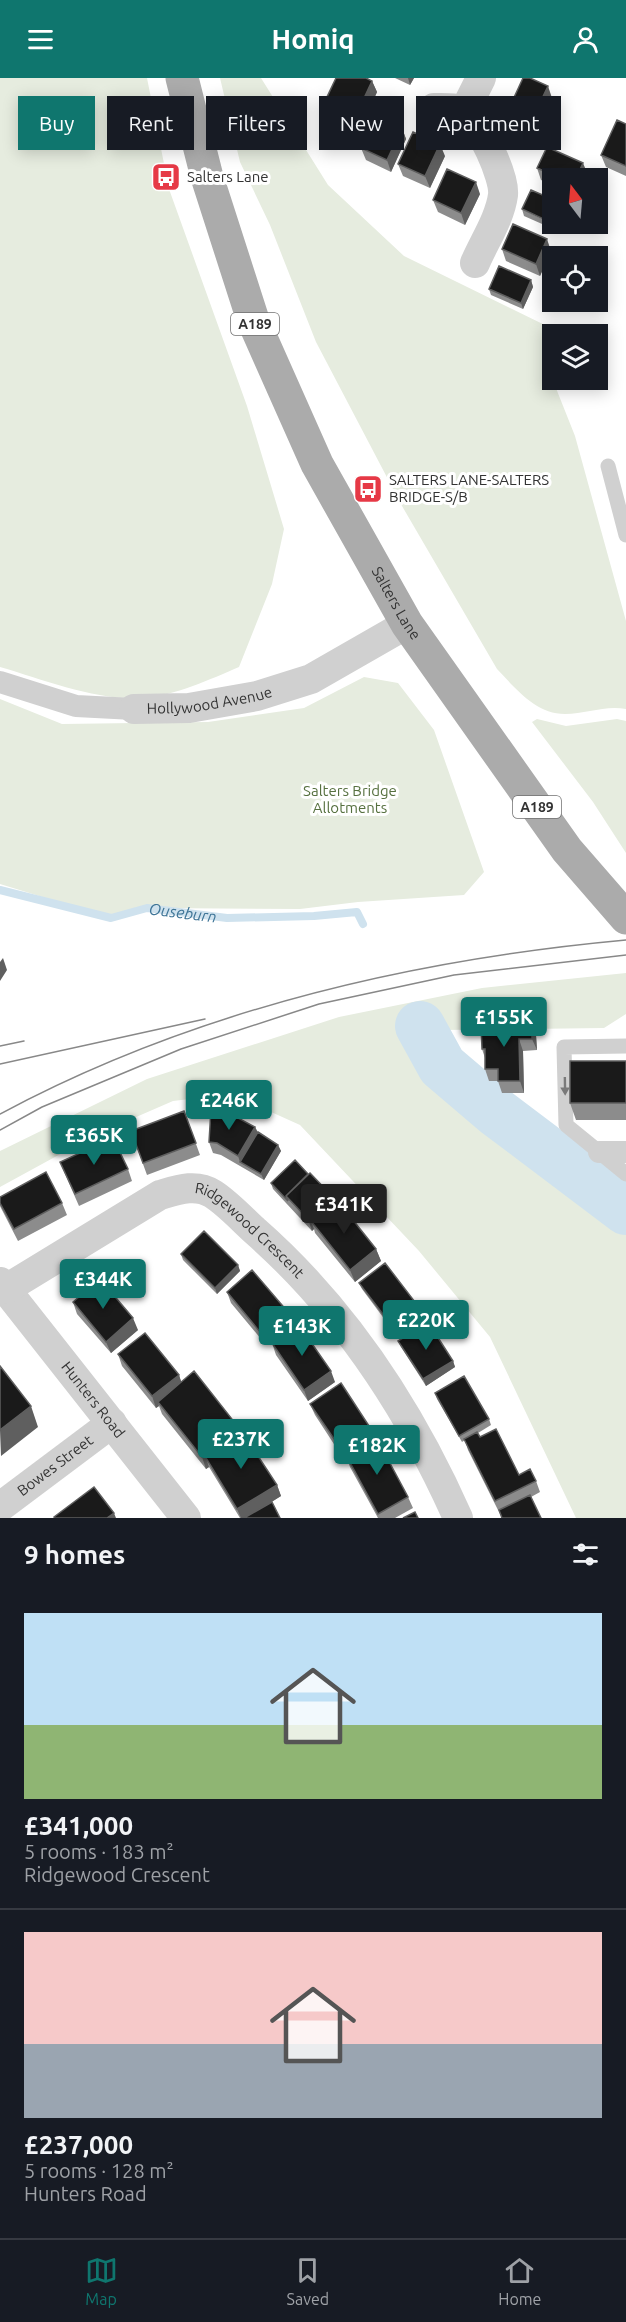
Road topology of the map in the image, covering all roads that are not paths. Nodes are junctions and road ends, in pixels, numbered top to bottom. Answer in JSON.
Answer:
{"nodes":[{"id":1,"x":182,"y":78,"type":"edge"},
{"id":2,"x":481,"y":78,"type":"edge"},
{"id":3,"x":472,"y":96,"type":"edge"},
{"id":4,"x":490,"y":150,"type":"edge"},
{"id":5,"x":475,"y":263,"type":"dead end"},
{"id":6,"x":608,"y":466,"type":"dead end"},
{"id":7,"x":626,"y":535,"type":"edge"},
{"id":8,"x":408,"y":624,"type":"junction"},
{"id":9,"x":0,"y":682,"type":"edge"},
{"id":10,"x":134,"y":709,"type":"joint"},
{"id":11,"x":626,"y":918,"type":"edge"},
{"id":12,"x":626,"y":1046,"type":"edge"},
{"id":13,"x":599,"y":1152,"type":"junction"},
{"id":14,"x":626,"y":1152,"type":"edge"},
{"id":15,"x":626,"y":1174,"type":"edge"},
{"id":16,"x":3,"y":1286,"type":"edge"},
{"id":17,"x":112,"y":1424,"type":"junction"},
{"id":18,"x":0,"y":1507,"type":"edge"},
{"id":19,"x":186,"y":1518,"type":"edge"},
{"id":20,"x":458,"y":1518,"type":"edge"}],
"edges":[{"from":1,"to":8,"type":"main road","name":"Salters Lane","number":"A189"},
{"from":2,"to":3,"type":"street"},
{"from":4,"to":5,"type":"street"},
{"from":6,"to":7,"type":"lane"},
{"from":8,"to":10,"type":"street","name":"Hollywood Avenue"},
{"from":8,"to":11,"type":"main road","name":"Salters Lane","number":"A189"},
{"from":9,"to":10,"type":"street","name":"Hollywood Avenue"},
{"from":12,"to":13,"type":"lane","one_way":true},
{"from":13,"to":14,"type":"street"},
{"from":13,"to":15,"type":"lane"},
{"from":16,"to":17,"type":"street","name":"Hunters Road"},
{"from":16,"to":20,"type":"street","name":"Ridgewood Crescent"},
{"from":17,"to":18,"type":"street","name":"Bowes Street"},
{"from":17,"to":19,"type":"street","name":"Hunters Road"}]}
